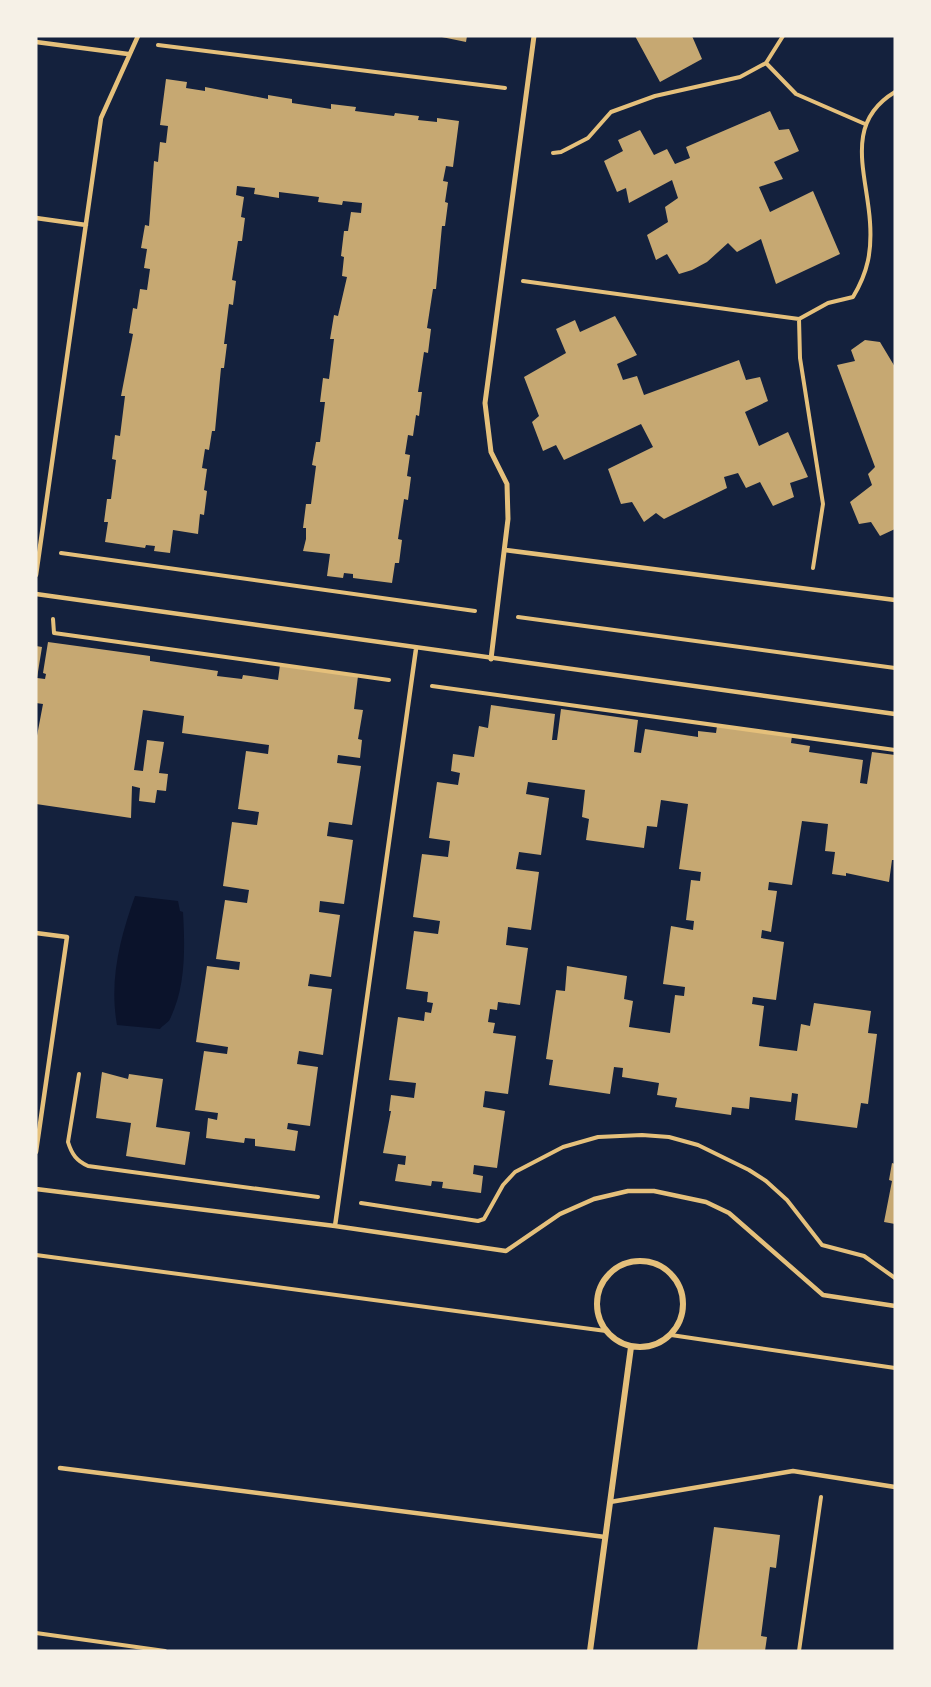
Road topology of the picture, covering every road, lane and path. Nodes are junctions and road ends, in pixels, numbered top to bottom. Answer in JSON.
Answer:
{"nodes":[{"id":1,"x":138,"y":36,"type":"edge"},
{"id":2,"x":534,"y":36,"type":"edge"},
{"id":3,"x":783,"y":36,"type":"edge"},
{"id":4,"x":36,"y":42,"type":"edge"},
{"id":5,"x":135,"y":42,"type":"junction"},
{"id":6,"x":128,"y":54,"type":"junction"},
{"id":7,"x":766,"y":63,"type":"junction"},
{"id":8,"x":526,"y":91,"type":"junction"},
{"id":9,"x":895,"y":92,"type":"edge"},
{"id":10,"x":865,"y":124,"type":"junction"},
{"id":11,"x":553,"y":153,"type":"dead end"},
{"id":12,"x":36,"y":218,"type":"edge"},
{"id":13,"x":86,"y":225,"type":"junction"},
{"id":14,"x":502,"y":279,"type":"junction"},
{"id":15,"x":798,"y":319,"type":"junction"},
{"id":16,"x":505,"y":550,"type":"junction"},
{"id":17,"x":40,"y":551,"type":"junction"},
{"id":18,"x":36,"y":575,"type":"edge"},
{"id":19,"x":810,"y":589,"type":"junction"},
{"id":20,"x":36,"y":594,"type":"edge"},
{"id":21,"x":56,"y":596,"type":"junction"},
{"id":22,"x":895,"y":600,"type":"edge"},
{"id":23,"x":497,"y":614,"type":"junction"},
{"id":24,"x":416,"y":649,"type":"junction"},
{"id":25,"x":491,"y":659,"type":"junction"},
{"id":26,"x":895,"y":668,"type":"edge"},
{"id":27,"x":411,"y":683,"type":"junction"},
{"id":28,"x":895,"y":714,"type":"edge"},
{"id":29,"x":895,"y":750,"type":"edge"},
{"id":30,"x":36,"y":933,"type":"edge"},
{"id":31,"x":79,"y":1074,"type":"dead end"},
{"id":32,"x":36,"y":1152,"type":"edge"},
{"id":33,"x":36,"y":1189,"type":"edge"},
{"id":34,"x":339,"y":1200,"type":"junction"},
{"id":35,"x":335,"y":1226,"type":"junction"},
{"id":36,"x":36,"y":1255,"type":"edge"},
{"id":37,"x":895,"y":1306,"type":"edge"},
{"id":38,"x":606,"y":1331,"type":"junction"},
{"id":39,"x":671,"y":1335,"type":"junction"},
{"id":40,"x":631,"y":1347,"type":"junction"},
{"id":41,"x":895,"y":1368,"type":"edge"},
{"id":42,"x":60,"y":1468,"type":"dead end"},
{"id":43,"x":824,"y":1476,"type":"junction"},
{"id":44,"x":895,"y":1487,"type":"edge"},
{"id":45,"x":609,"y":1502,"type":"junction"},
{"id":46,"x":605,"y":1538,"type":"junction"},
{"id":47,"x":36,"y":1633,"type":"edge"},
{"id":48,"x":165,"y":1651,"type":"edge"},
{"id":49,"x":590,"y":1651,"type":"edge"},
{"id":50,"x":799,"y":1651,"type":"edge"}],
"edges":[{"from":1,"to":5,"type":"lane"},
{"from":2,"to":8,"type":"street"},
{"from":3,"to":7,"type":"path"},
{"from":4,"to":6,"type":"lane"},
{"from":5,"to":6,"type":"lane"},
{"from":5,"to":8,"type":"path"},
{"from":6,"to":13,"type":"lane"},
{"from":7,"to":10,"type":"path"},
{"from":7,"to":11,"type":"path"},
{"from":8,"to":14,"type":"street"},
{"from":9,"to":10,"type":"path"},
{"from":10,"to":15,"type":"path"},
{"from":12,"to":13,"type":"lane"},
{"from":13,"to":17,"type":"lane"},
{"from":14,"to":15,"type":"path"},
{"from":14,"to":16,"type":"street"},
{"from":15,"to":19,"type":"path"},
{"from":16,"to":19,"type":"lane"},
{"from":16,"to":23,"type":"street"},
{"from":17,"to":18,"type":"lane"},
{"from":17,"to":23,"type":"path"},
{"from":19,"to":22,"type":"lane"},
{"from":20,"to":21,"type":"lane"},
{"from":21,"to":24,"type":"lane"},
{"from":21,"to":27,"type":"path"},
{"from":23,"to":25,"type":"street"},
{"from":23,"to":26,"type":"path"},
{"from":24,"to":25,"type":"lane"},
{"from":24,"to":27,"type":"lane"},
{"from":25,"to":28,"type":"lane"},
{"from":27,"to":29,"type":"path"},
{"from":27,"to":34,"type":"lane"},
{"from":30,"to":32,"type":"lane"},
{"from":31,"to":34,"type":"path"},
{"from":33,"to":35,"type":"lane"},
{"from":34,"to":35,"type":"lane"},
{"from":35,"to":37,"type":"lane"},
{"from":36,"to":38,"type":"path"},
{"from":38,"to":39,"type":"street"},
{"from":38,"to":40,"type":"street"},
{"from":39,"to":40,"type":"street"},
{"from":39,"to":41,"type":"path"},
{"from":40,"to":45,"type":"street"},
{"from":42,"to":46,"type":"lane"},
{"from":43,"to":44,"type":"lane"},
{"from":43,"to":45,"type":"lane"},
{"from":43,"to":50,"type":"path"},
{"from":45,"to":46,"type":"street"},
{"from":46,"to":49,"type":"street"},
{"from":47,"to":48,"type":"path"}]}
